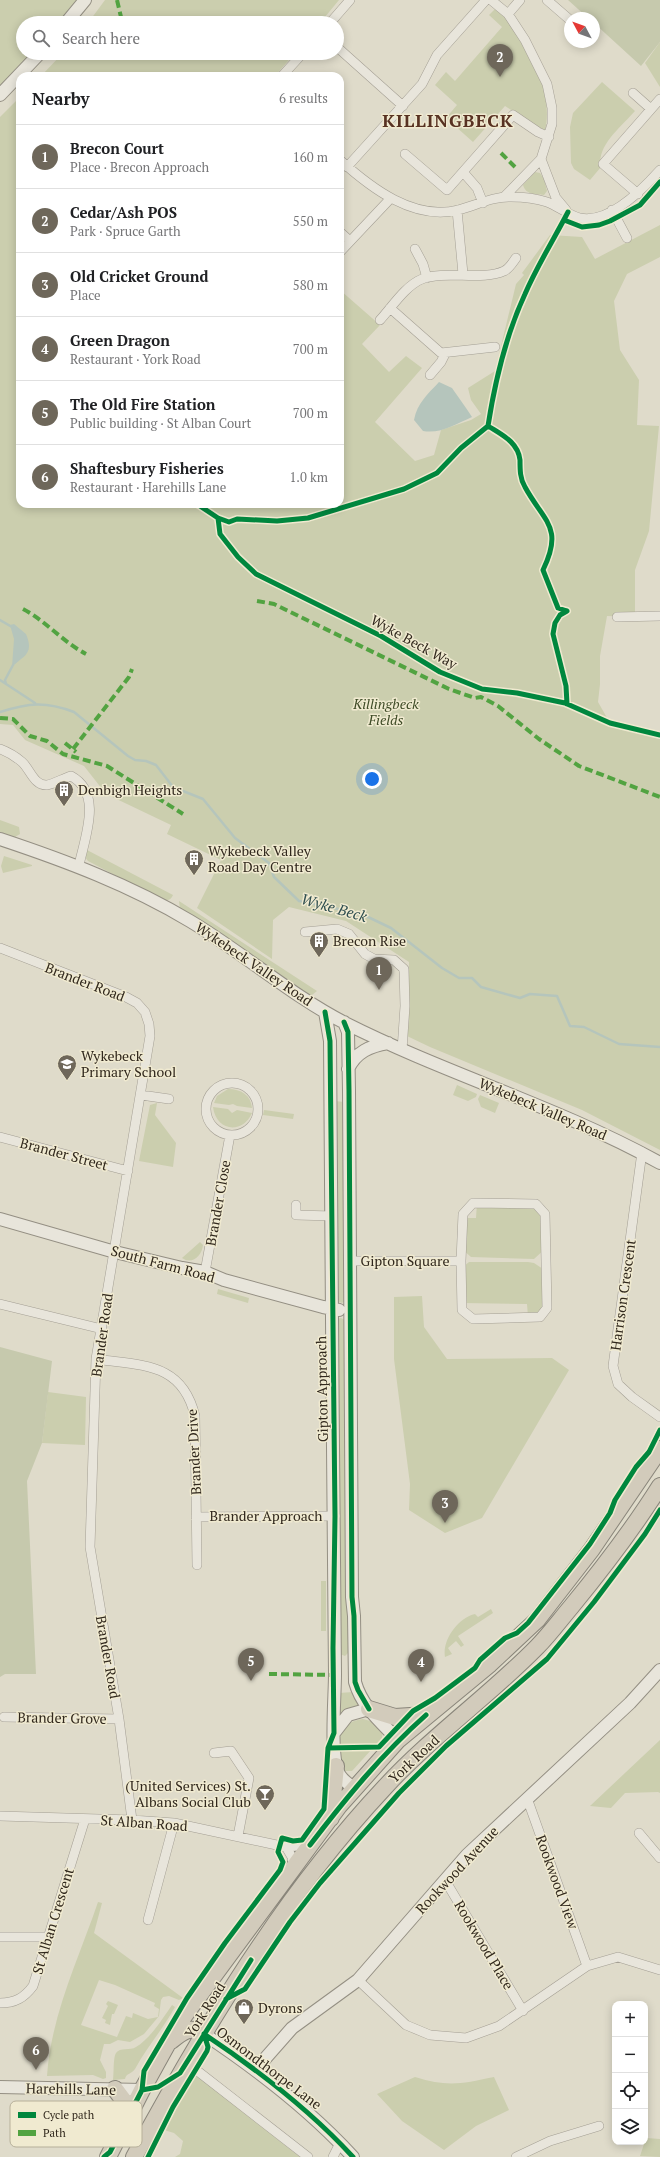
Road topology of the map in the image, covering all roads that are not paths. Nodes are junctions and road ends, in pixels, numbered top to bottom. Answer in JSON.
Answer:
{"nodes":[{"id":1,"x":85,"y":0,"type":"edge"},
{"id":2,"x":350,"y":0,"type":"edge"},
{"id":3,"x":486,"y":0,"type":"edge"},
{"id":4,"x":491,"y":0,"type":"edge"},
{"id":5,"x":520,"y":0,"type":"edge"},
{"id":6,"x":547,"y":0,"type":"edge"},
{"id":7,"x":508,"y":14,"type":"junction"},
{"id":8,"x":564,"y":15,"type":"edge"},
{"id":9,"x":72,"y":16,"type":"edge"},
{"id":10,"x":336,"y":16,"type":"edge"},
{"id":11,"x":344,"y":53,"type":"edge"},
{"id":12,"x":33,"y":60,"type":"edge"},
{"id":13,"x":297,"y":60,"type":"edge"},
{"id":14,"x":22,"y":72,"type":"edge"},
{"id":15,"x":286,"y":72,"type":"edge"},
{"id":16,"x":16,"y":78,"type":"edge"},
{"id":17,"x":633,"y":93,"type":"dead end"},
{"id":18,"x":0,"y":95,"type":"edge"},
{"id":19,"x":660,"y":98,"type":"edge"},
{"id":20,"x":403,"y":106,"type":"junction"},
{"id":21,"x":651,"y":109,"type":"junction"},
{"id":22,"x":549,"y":136,"type":"junction"},
{"id":23,"x":405,"y":154,"type":"dead end"},
{"id":24,"x":541,"y":159,"type":"junction"},
{"id":25,"x":344,"y":163,"type":"edge"},
{"id":26,"x":660,"y":170,"type":"edge"},
{"id":27,"x":464,"y":172,"type":"junction"},
{"id":28,"x":638,"y":194,"type":"junction"},
{"id":29,"x":504,"y":196,"type":"junction"},
{"id":30,"x":390,"y":199,"type":"junction"},
{"id":31,"x":483,"y":202,"type":"junction"},
{"id":32,"x":457,"y":210,"type":"junction"},
{"id":33,"x":612,"y":210,"type":"junction"},
{"id":34,"x":568,"y":212,"type":"junction"},
{"id":35,"x":344,"y":236,"type":"edge"},
{"id":36,"x":627,"y":238,"type":"dead end"},
{"id":37,"x":350,"y":241,"type":"junction"},
{"id":38,"x":344,"y":248,"type":"edge"},
{"id":39,"x":415,"y":249,"type":"dead end"},
{"id":40,"x":516,"y":258,"type":"dead end"},
{"id":41,"x":463,"y":274,"type":"junction"},
{"id":42,"x":427,"y":278,"type":"junction"},
{"id":43,"x":390,"y":308,"type":"junction"},
{"id":44,"x":380,"y":320,"type":"dead end"},
{"id":45,"x":495,"y":347,"type":"dead end"},
{"id":46,"x":445,"y":354,"type":"junction"},
{"id":47,"x":430,"y":375,"type":"dead end"},
{"id":48,"x":617,"y":616,"type":"dead end"},
{"id":49,"x":660,"y":616,"type":"edge"},
{"id":50,"x":0,"y":749,"type":"edge"},
{"id":51,"x":0,"y":839,"type":"edge"},
{"id":52,"x":79,"y":865,"type":"junction"},
{"id":53,"x":305,"y":932,"type":"dead end"},
{"id":54,"x":0,"y":948,"type":"edge"},
{"id":55,"x":325,"y":1012,"type":"junction"},
{"id":56,"x":344,"y":1022,"type":"junction"},
{"id":57,"x":388,"y":1043,"type":"junction"},
{"id":58,"x":402,"y":1050,"type":"junction"},
{"id":59,"x":348,"y":1069,"type":"junction"},
{"id":60,"x":141,"y":1095,"type":"junction"},
{"id":61,"x":169,"y":1099,"type":"dead end"},
{"id":62,"x":230,"y":1135,"type":"junction"},
{"id":63,"x":0,"y":1137,"type":"edge"},
{"id":64,"x":642,"y":1152,"type":"junction"},
{"id":65,"x":660,"y":1162,"type":"edge"},
{"id":66,"x":128,"y":1171,"type":"junction"},
{"id":67,"x":296,"y":1205,"type":"dead end"},
{"id":68,"x":332,"y":1216,"type":"junction"},
{"id":69,"x":0,"y":1219,"type":"edge"},
{"id":70,"x":115,"y":1252,"type":"junction"},
{"id":71,"x":350,"y":1261,"type":"junction"},
{"id":72,"x":461,"y":1261,"type":"junction"},
{"id":73,"x":205,"y":1272,"type":"junction"},
{"id":74,"x":0,"y":1304,"type":"edge"},
{"id":75,"x":333,"y":1309,"type":"junction"},
{"id":76,"x":351,"y":1311,"type":"junction"},
{"id":77,"x":102,"y":1329,"type":"junction"},
{"id":78,"x":96,"y":1358,"type":"junction"},
{"id":79,"x":660,"y":1417,"type":"edge"},
{"id":80,"x":660,"y":1449,"type":"edge"},
{"id":81,"x":660,"y":1486,"type":"edge"},
{"id":82,"x":335,"y":1516,"type":"junction"},
{"id":83,"x":196,"y":1517,"type":"junction"},
{"id":84,"x":197,"y":1565,"type":"dead end"},
{"id":85,"x":660,"y":1670,"type":"edge"},
{"id":86,"x":369,"y":1710,"type":"junction"},
{"id":87,"x":426,"y":1715,"type":"junction"},
{"id":88,"x":4,"y":1717,"type":"dead end"},
{"id":89,"x":119,"y":1719,"type":"junction"},
{"id":90,"x":334,"y":1733,"type":"junction"},
{"id":91,"x":398,"y":1740,"type":"junction"},
{"id":92,"x":214,"y":1753,"type":"dead end"},
{"id":93,"x":407,"y":1764,"type":"junction"},
{"id":94,"x":336,"y":1766,"type":"junction"},
{"id":95,"x":354,"y":1788,"type":"junction"},
{"id":96,"x":384,"y":1788,"type":"junction"},
{"id":97,"x":527,"y":1798,"type":"junction"},
{"id":98,"x":0,"y":1816,"type":"edge"},
{"id":99,"x":331,"y":1818,"type":"junction"},
{"id":100,"x":85,"y":1819,"type":"junction"},
{"id":101,"x":132,"y":1820,"type":"junction"},
{"id":102,"x":174,"y":1823,"type":"junction"},
{"id":103,"x":639,"y":1833,"type":"dead end"},
{"id":104,"x":238,"y":1836,"type":"junction"},
{"id":105,"x":310,"y":1845,"type":"junction"},
{"id":106,"x":286,"y":1846,"type":"junction"},
{"id":107,"x":660,"y":1858,"type":"edge"},
{"id":108,"x":293,"y":1868,"type":"junction"},
{"id":109,"x":445,"y":1880,"type":"junction"},
{"id":110,"x":148,"y":1920,"type":"dead end"},
{"id":111,"x":0,"y":1936,"type":"edge"},
{"id":112,"x":48,"y":1937,"type":"junction"},
{"id":113,"x":586,"y":1966,"type":"junction"},
{"id":114,"x":660,"y":1970,"type":"edge"},
{"id":115,"x":358,"y":1980,"type":"junction"},
{"id":116,"x":0,"y":2003,"type":"edge"},
{"id":117,"x":523,"y":2011,"type":"junction"},
{"id":118,"x":204,"y":2034,"type":"junction"},
{"id":119,"x":168,"y":2044,"type":"junction"},
{"id":120,"x":183,"y":2068,"type":"junction"},
{"id":121,"x":255,"y":2070,"type":"junction"},
{"id":122,"x":0,"y":2087,"type":"edge"},
{"id":123,"x":115,"y":2090,"type":"junction"},
{"id":124,"x":142,"y":2090,"type":"junction"},
{"id":125,"x":124,"y":2101,"type":"edge"},
{"id":126,"x":136,"y":2101,"type":"edge"},
{"id":127,"x":599,"y":2126,"type":"dead end"},
{"id":128,"x":142,"y":2142,"type":"edge"},
{"id":129,"x":340,"y":2143,"type":"junction"},
{"id":130,"x":113,"y":2147,"type":"edge"},
{"id":131,"x":140,"y":2147,"type":"edge"},
{"id":132,"x":108,"y":2157,"type":"edge"},
{"id":133,"x":134,"y":2157,"type":"edge"},
{"id":134,"x":308,"y":2157,"type":"edge"},
{"id":135,"x":333,"y":2157,"type":"edge"},
{"id":136,"x":353,"y":2157,"type":"edge"},
{"id":137,"x":516,"y":2157,"type":"edge"}],
"edges":[{"from":1,"to":9,"type":"street"},
{"from":2,"to":10,"type":"street"},
{"from":3,"to":20,"type":"street"},
{"from":4,"to":7,"type":"street"},
{"from":5,"to":7,"type":"street"},
{"from":6,"to":8,"type":"street"},
{"from":7,"to":22,"type":"street"},
{"from":11,"to":20,"type":"street"},
{"from":12,"to":14,"type":"street"},
{"from":13,"to":15,"type":"street"},
{"from":16,"to":18,"type":"street"},
{"from":17,"to":21,"type":"street"},
{"from":19,"to":21,"type":"street"},
{"from":20,"to":25,"type":"street"},
{"from":21,"to":28,"type":"street"},
{"from":22,"to":24,"type":"street"},
{"from":22,"to":27,"type":"street"},
{"from":23,"to":27,"type":"street"},
{"from":24,"to":29,"type":"street"},
{"from":24,"to":34,"type":"street"},
{"from":25,"to":30,"type":"street"},
{"from":26,"to":28,"type":"street"},
{"from":27,"to":31,"type":"street"},
{"from":28,"to":33,"type":"street"},
{"from":29,"to":31,"type":"street"},
{"from":29,"to":34,"type":"street"},
{"from":30,"to":32,"type":"street"},
{"from":30,"to":37,"type":"street"},
{"from":31,"to":32,"type":"street"},
{"from":32,"to":41,"type":"street"},
{"from":33,"to":34,"type":"street"},
{"from":33,"to":36,"type":"street"},
{"from":35,"to":37,"type":"street"},
{"from":37,"to":38,"type":"street"},
{"from":39,"to":42,"type":"street"},
{"from":40,"to":41,"type":"street"},
{"from":41,"to":42,"type":"street"},
{"from":42,"to":43,"type":"street"},
{"from":43,"to":44,"type":"street"},
{"from":43,"to":46,"type":"street"},
{"from":45,"to":46,"type":"street"},
{"from":46,"to":47,"type":"street"},
{"from":48,"to":49,"type":"street"},
{"from":50,"to":52,"type":"street"},
{"from":51,"to":52,"type":"street","name":"Wykebeck Valley Road"},
{"from":52,"to":55,"type":"street","name":"Wykebeck Valley Road"},
{"from":53,"to":58,"type":"street"},
{"from":54,"to":60,"type":"street","name":"Brander Road"},
{"from":55,"to":56,"type":"street","name":"Wykebeck Valley Road"},
{"from":55,"to":68,"type":"street","name":"Gipton Approach"},
{"from":56,"to":57,"type":"street","name":"Wykebeck Valley Road"},
{"from":56,"to":59,"type":"street","name":"Gipton Approach"},
{"from":57,"to":58,"type":"street","name":"Wykebeck Valley Road"},
{"from":57,"to":59,"type":"street"},
{"from":58,"to":64,"type":"street","name":"Wykebeck Valley Road"},
{"from":59,"to":71,"type":"street","name":"Gipton Approach"},
{"from":60,"to":61,"type":"street"},
{"from":60,"to":66,"type":"street","name":"Brander Road"},
{"from":62,"to":62,"type":"street"},
{"from":62,"to":73,"type":"street","name":"Brander Close"},
{"from":63,"to":66,"type":"street","name":"Brander Street"},
{"from":64,"to":65,"type":"street","name":"Wykebeck Valley Road"},
{"from":64,"to":79,"type":"street","name":"Harrison Crescent"},
{"from":66,"to":70,"type":"street","name":"Brander Road"},
{"from":67,"to":68,"type":"street"},
{"from":68,"to":75,"type":"street","name":"Gipton Approach"},
{"from":69,"to":70,"type":"street","name":"South Farm Road"},
{"from":70,"to":73,"type":"street","name":"South Farm Road"},
{"from":70,"to":77,"type":"street","name":"Brander Road"},
{"from":71,"to":72,"type":"street","name":"Gipton Square"},
{"from":71,"to":76,"type":"street","name":"Gipton Approach"},
{"from":72,"to":72,"type":"street","name":"Gipton Square"},
{"from":73,"to":75,"type":"street","name":"South Farm Road"},
{"from":74,"to":77,"type":"street"},
{"from":75,"to":76,"type":"street","name":"South Farm Road"},
{"from":75,"to":82,"type":"street","name":"Gipton Approach"},
{"from":76,"to":86,"type":"street","name":"Gipton Approach"},
{"from":77,"to":78,"type":"street","name":"Brander Road"},
{"from":78,"to":83,"type":"street","name":"Brander Drive"},
{"from":78,"to":89,"type":"street","name":"Brander Road"},
{"from":80,"to":87,"type":"highway","name":"York Road"},
{"from":81,"to":93,"type":"highway","name":"York Road"},
{"from":82,"to":83,"type":"street","name":"Brander Approach"},
{"from":82,"to":90,"type":"street","name":"Gipton Approach"},
{"from":83,"to":84,"type":"street","name":"Brander Drive"},
{"from":85,"to":97,"type":"street","name":"Rookwood Avenue"},
{"from":86,"to":87,"type":"highway"},
{"from":86,"to":90,"type":"street"},
{"from":86,"to":91,"type":"street","name":"Gipton Approach"},
{"from":87,"to":91,"type":"highway","name":"York Road"},
{"from":88,"to":89,"type":"street","name":"Brander Grove"},
{"from":89,"to":101,"type":"street","name":"Brander Road"},
{"from":90,"to":94,"type":"street","name":"Gipton Approach"},
{"from":91,"to":93,"type":"highway"},
{"from":91,"to":95,"type":"highway","name":"York Road"},
{"from":92,"to":104,"type":"street"},
{"from":93,"to":96,"type":"highway","name":"York Road"},
{"from":94,"to":95,"type":"street"},
{"from":94,"to":99,"type":"highway"},
{"from":95,"to":96,"type":"highway"},
{"from":95,"to":99,"type":"highway","name":"York Road"},
{"from":96,"to":118,"type":"highway","name":"York Road"},
{"from":97,"to":109,"type":"street","name":"Rookwood Avenue"},
{"from":97,"to":113,"type":"street","name":"Rookwood View"},
{"from":98,"to":100,"type":"street","name":"St Alban Road"},
{"from":99,"to":105,"type":"highway","name":"York Road"},
{"from":100,"to":101,"type":"street","name":"St Alban Road"},
{"from":100,"to":112,"type":"street","name":"St Alban Crescent"},
{"from":101,"to":102,"type":"street","name":"St Alban Road"},
{"from":102,"to":104,"type":"street","name":"St Alban Road"},
{"from":102,"to":110,"type":"street"},
{"from":103,"to":107,"type":"street"},
{"from":104,"to":106,"type":"street","name":"St Alban Road"},
{"from":105,"to":106,"type":"street","name":"St Alban Road"},
{"from":105,"to":108,"type":"highway","name":"York Road"},
{"from":106,"to":108,"type":"street"},
{"from":108,"to":119,"type":"highway","name":"York Road"},
{"from":109,"to":115,"type":"street","name":"Rookwood Avenue"},
{"from":109,"to":117,"type":"street","name":"Rookwood Place"},
{"from":111,"to":112,"type":"street"},
{"from":112,"to":116,"type":"street","name":"St Alban Crescent"},
{"from":113,"to":114,"type":"street"},
{"from":113,"to":117,"type":"street"},
{"from":115,"to":117,"type":"street"},
{"from":115,"to":121,"type":"street","name":"Rookwood Avenue"},
{"from":118,"to":119,"type":"highway"},
{"from":118,"to":120,"type":"highway","name":"York Road"},
{"from":118,"to":121,"type":"street","name":"Osmondthorpe Lane"},
{"from":119,"to":124,"type":"highway","name":"York Road"},
{"from":120,"to":124,"type":"highway"},
{"from":120,"to":128,"type":"highway","name":"York Road"},
{"from":120,"to":134,"type":"street"},
{"from":121,"to":129,"type":"street","name":"Osmondthorpe Lane"},
{"from":122,"to":123,"type":"street","name":"Harehills Lane"},
{"from":123,"to":124,"type":"street","name":"Harehills Lane"},
{"from":123,"to":125,"type":"highway"},
{"from":124,"to":126,"type":"highway","name":"York Road"},
{"from":127,"to":137,"type":"street"},
{"from":129,"to":135,"type":"street"},
{"from":129,"to":136,"type":"street","name":"Osmondthorpe Lane"},
{"from":130,"to":132,"type":"highway","name":"York Road"},
{"from":131,"to":133,"type":"highway","name":"York Road"}]}
